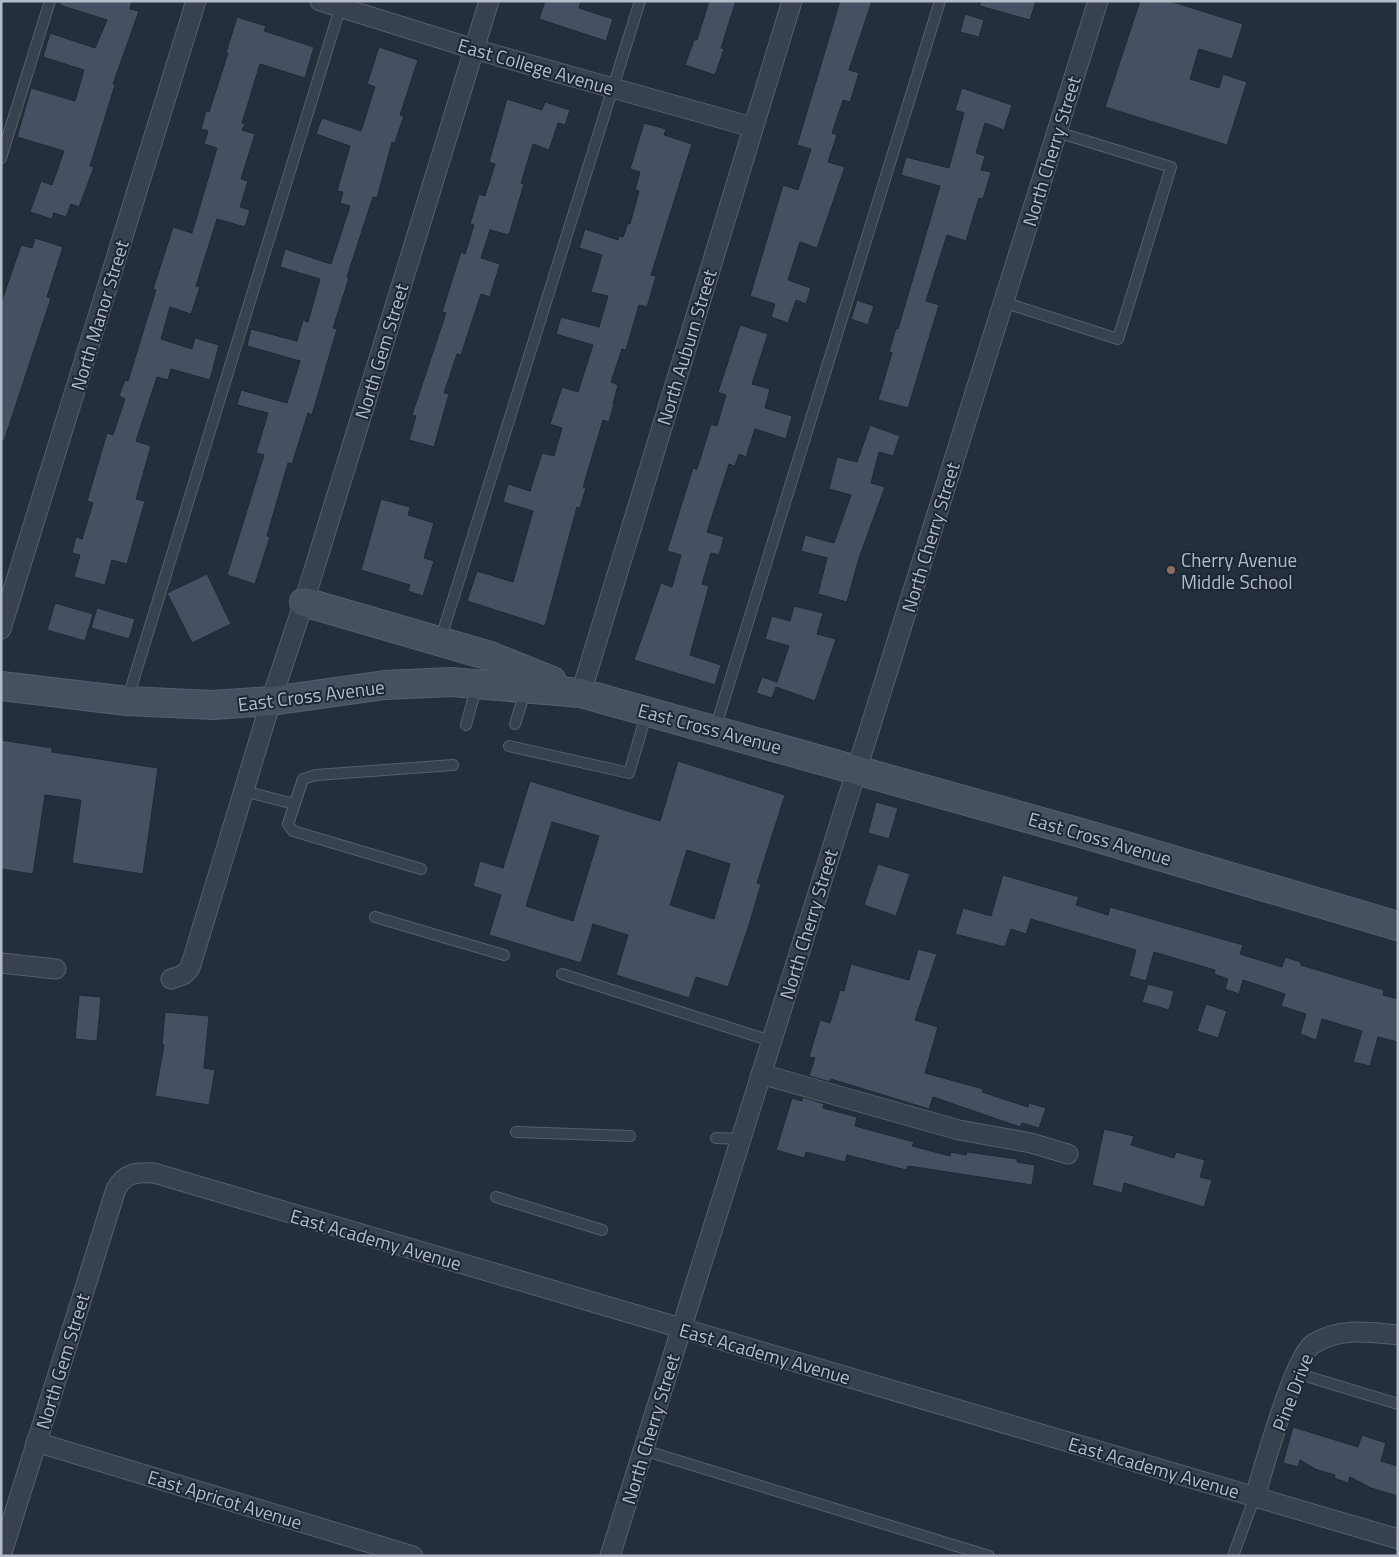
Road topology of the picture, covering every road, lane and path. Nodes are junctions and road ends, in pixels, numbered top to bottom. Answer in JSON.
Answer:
{"nodes":[{"id":1,"x":50,"y":1,"type":"edge"},
{"id":2,"x":196,"y":1,"type":"edge"},
{"id":3,"x":320,"y":1,"type":"edge"},
{"id":4,"x":489,"y":1,"type":"edge"},
{"id":5,"x":640,"y":1,"type":"edge"},
{"id":6,"x":792,"y":1,"type":"edge"},
{"id":7,"x":940,"y":1,"type":"edge"},
{"id":8,"x":1098,"y":1,"type":"edge"},
{"id":9,"x":341,"y":4,"type":"edge"},
{"id":10,"x":474,"y":48,"type":"junction"},
{"id":11,"x":614,"y":88,"type":"junction"},
{"id":12,"x":752,"y":127,"type":"junction"},
{"id":13,"x":1057,"y":132,"type":"junction"},
{"id":14,"x":1,"y":158,"type":"edge"},
{"id":15,"x":1003,"y":302,"type":"junction"},
{"id":16,"x":304,"y":602,"type":"junction"},
{"id":17,"x":1,"y":629,"type":"edge"},
{"id":18,"x":440,"y":642,"type":"junction"},
{"id":19,"x":477,"y":684,"type":"junction"},
{"id":20,"x":1,"y":686,"type":"edge"},
{"id":21,"x":526,"y":688,"type":"junction"},
{"id":22,"x":581,"y":693,"type":"junction"},
{"id":23,"x":127,"y":701,"type":"junction"},
{"id":24,"x":271,"y":701,"type":"junction"},
{"id":25,"x":647,"y":711,"type":"junction"},
{"id":26,"x":515,"y":724,"type":"dead end"},
{"id":27,"x":466,"y":725,"type":"dead end"},
{"id":28,"x":715,"y":730,"type":"junction"},
{"id":29,"x":509,"y":746,"type":"dead end"},
{"id":30,"x":453,"y":765,"type":"dead end"},
{"id":31,"x":857,"y":769,"type":"junction"},
{"id":32,"x":244,"y":791,"type":"junction"},
{"id":33,"x":294,"y":804,"type":"junction"},
{"id":34,"x":421,"y":869,"type":"dead end"},
{"id":35,"x":375,"y":917,"type":"dead end"},
{"id":36,"x":1398,"y":926,"type":"edge"},
{"id":37,"x":504,"y":954,"type":"dead end"},
{"id":38,"x":1,"y":963,"type":"edge"},
{"id":39,"x":56,"y":969,"type":"dead end"},
{"id":40,"x":562,"y":974,"type":"dead end"},
{"id":41,"x":171,"y":979,"type":"dead end"},
{"id":42,"x":771,"y":1041,"type":"junction"},
{"id":43,"x":761,"y":1074,"type":"junction"},
{"id":44,"x":516,"y":1132,"type":"dead end"},
{"id":45,"x":630,"y":1136,"type":"dead end"},
{"id":46,"x":716,"y":1138,"type":"dead end"},
{"id":47,"x":740,"y":1139,"type":"junction"},
{"id":48,"x":1068,"y":1154,"type":"dead end"},
{"id":49,"x":132,"y":1173,"type":"joint"},
{"id":50,"x":496,"y":1197,"type":"dead end"},
{"id":51,"x":602,"y":1230,"type":"dead end"},
{"id":52,"x":681,"y":1329,"type":"junction"},
{"id":53,"x":1398,"y":1335,"type":"edge"},
{"id":54,"x":1296,"y":1373,"type":"junction"},
{"id":55,"x":1398,"y":1404,"type":"edge"},
{"id":56,"x":36,"y":1442,"type":"junction"},
{"id":57,"x":643,"y":1450,"type":"junction"},
{"id":58,"x":1255,"y":1496,"type":"junction"},
{"id":59,"x":1398,"y":1539,"type":"edge"},
{"id":60,"x":1,"y":1556,"type":"edge"},
{"id":61,"x":413,"y":1556,"type":"edge"},
{"id":62,"x":610,"y":1556,"type":"edge"},
{"id":63,"x":989,"y":1556,"type":"edge"},
{"id":64,"x":1233,"y":1556,"type":"edge"}],
"edges":[{"from":1,"to":14,"type":"lane"},
{"from":2,"to":17,"type":"street","name":"North Manor Street"},
{"from":3,"to":9,"type":"street","name":"East College Avenue"},
{"from":4,"to":10,"type":"street","name":"North Gem Street"},
{"from":5,"to":11,"type":"lane"},
{"from":6,"to":12,"type":"street","name":"North Auburn Street"},
{"from":7,"to":28,"type":"lane"},
{"from":8,"to":13,"type":"street","name":"North Cherry Street"},
{"from":9,"to":10,"type":"street","name":"East College Avenue"},
{"from":9,"to":23,"type":"lane"},
{"from":10,"to":11,"type":"street","name":"East College Avenue"},
{"from":10,"to":16,"type":"street","name":"North Gem Street"},
{"from":11,"to":12,"type":"street","name":"East College Avenue"},
{"from":11,"to":18,"type":"lane"},
{"from":12,"to":22,"type":"street","name":"North Auburn Street"},
{"from":13,"to":15,"type":"street","name":"North Cherry Street"},
{"from":13,"to":15,"type":"lane"},
{"from":15,"to":31,"type":"street","name":"North Cherry Street"},
{"from":16,"to":18,"type":"street"},
{"from":16,"to":24,"type":"street","name":"North Gem Street"},
{"from":18,"to":22,"type":"street"},
{"from":19,"to":21,"type":"street","name":"East Cross Avenue"},
{"from":19,"to":24,"type":"street","name":"East Cross Avenue"},
{"from":19,"to":27,"type":"lane"},
{"from":20,"to":23,"type":"street","name":"East Cross Avenue"},
{"from":21,"to":22,"type":"street","name":"East Cross Avenue"},
{"from":21,"to":26,"type":"lane"},
{"from":22,"to":25,"type":"street","name":"East Cross Avenue"},
{"from":23,"to":24,"type":"street","name":"East Cross Avenue"},
{"from":24,"to":32,"type":"street","name":"North Gem Street"},
{"from":25,"to":28,"type":"street","name":"East Cross Avenue"},
{"from":25,"to":29,"type":"lane"},
{"from":28,"to":31,"type":"street","name":"East Cross Avenue"},
{"from":30,"to":33,"type":"lane"},
{"from":31,"to":36,"type":"street","name":"East Cross Avenue"},
{"from":31,"to":42,"type":"street","name":"North Cherry Street"},
{"from":32,"to":33,"type":"lane"},
{"from":32,"to":41,"type":"street","name":"North Gem Street"},
{"from":33,"to":34,"type":"lane"},
{"from":35,"to":37,"type":"lane"},
{"from":38,"to":39,"type":"street"},
{"from":40,"to":42,"type":"lane"},
{"from":42,"to":43,"type":"street","name":"North Cherry Street"},
{"from":43,"to":47,"type":"street","name":"North Cherry Street"},
{"from":43,"to":48,"type":"street"},
{"from":44,"to":45,"type":"lane"},
{"from":46,"to":47,"type":"lane"},
{"from":47,"to":52,"type":"street","name":"North Cherry Street"},
{"from":49,"to":52,"type":"street","name":"East Academy Avenue"},
{"from":49,"to":56,"type":"street","name":"North Gem Street"},
{"from":50,"to":51,"type":"lane"},
{"from":52,"to":57,"type":"street","name":"North Cherry Street"},
{"from":52,"to":58,"type":"street","name":"East Academy Avenue"},
{"from":53,"to":54,"type":"street","name":"Pine Drive"},
{"from":54,"to":55,"type":"lane"},
{"from":54,"to":58,"type":"street","name":"Pine Drive"},
{"from":56,"to":60,"type":"street","name":"North Gem Street"},
{"from":56,"to":61,"type":"street","name":"East Apricot Avenue"},
{"from":57,"to":62,"type":"street","name":"North Cherry Street"},
{"from":57,"to":63,"type":"lane"},
{"from":58,"to":59,"type":"street","name":"East Academy Avenue"},
{"from":58,"to":64,"type":"lane"}]}
